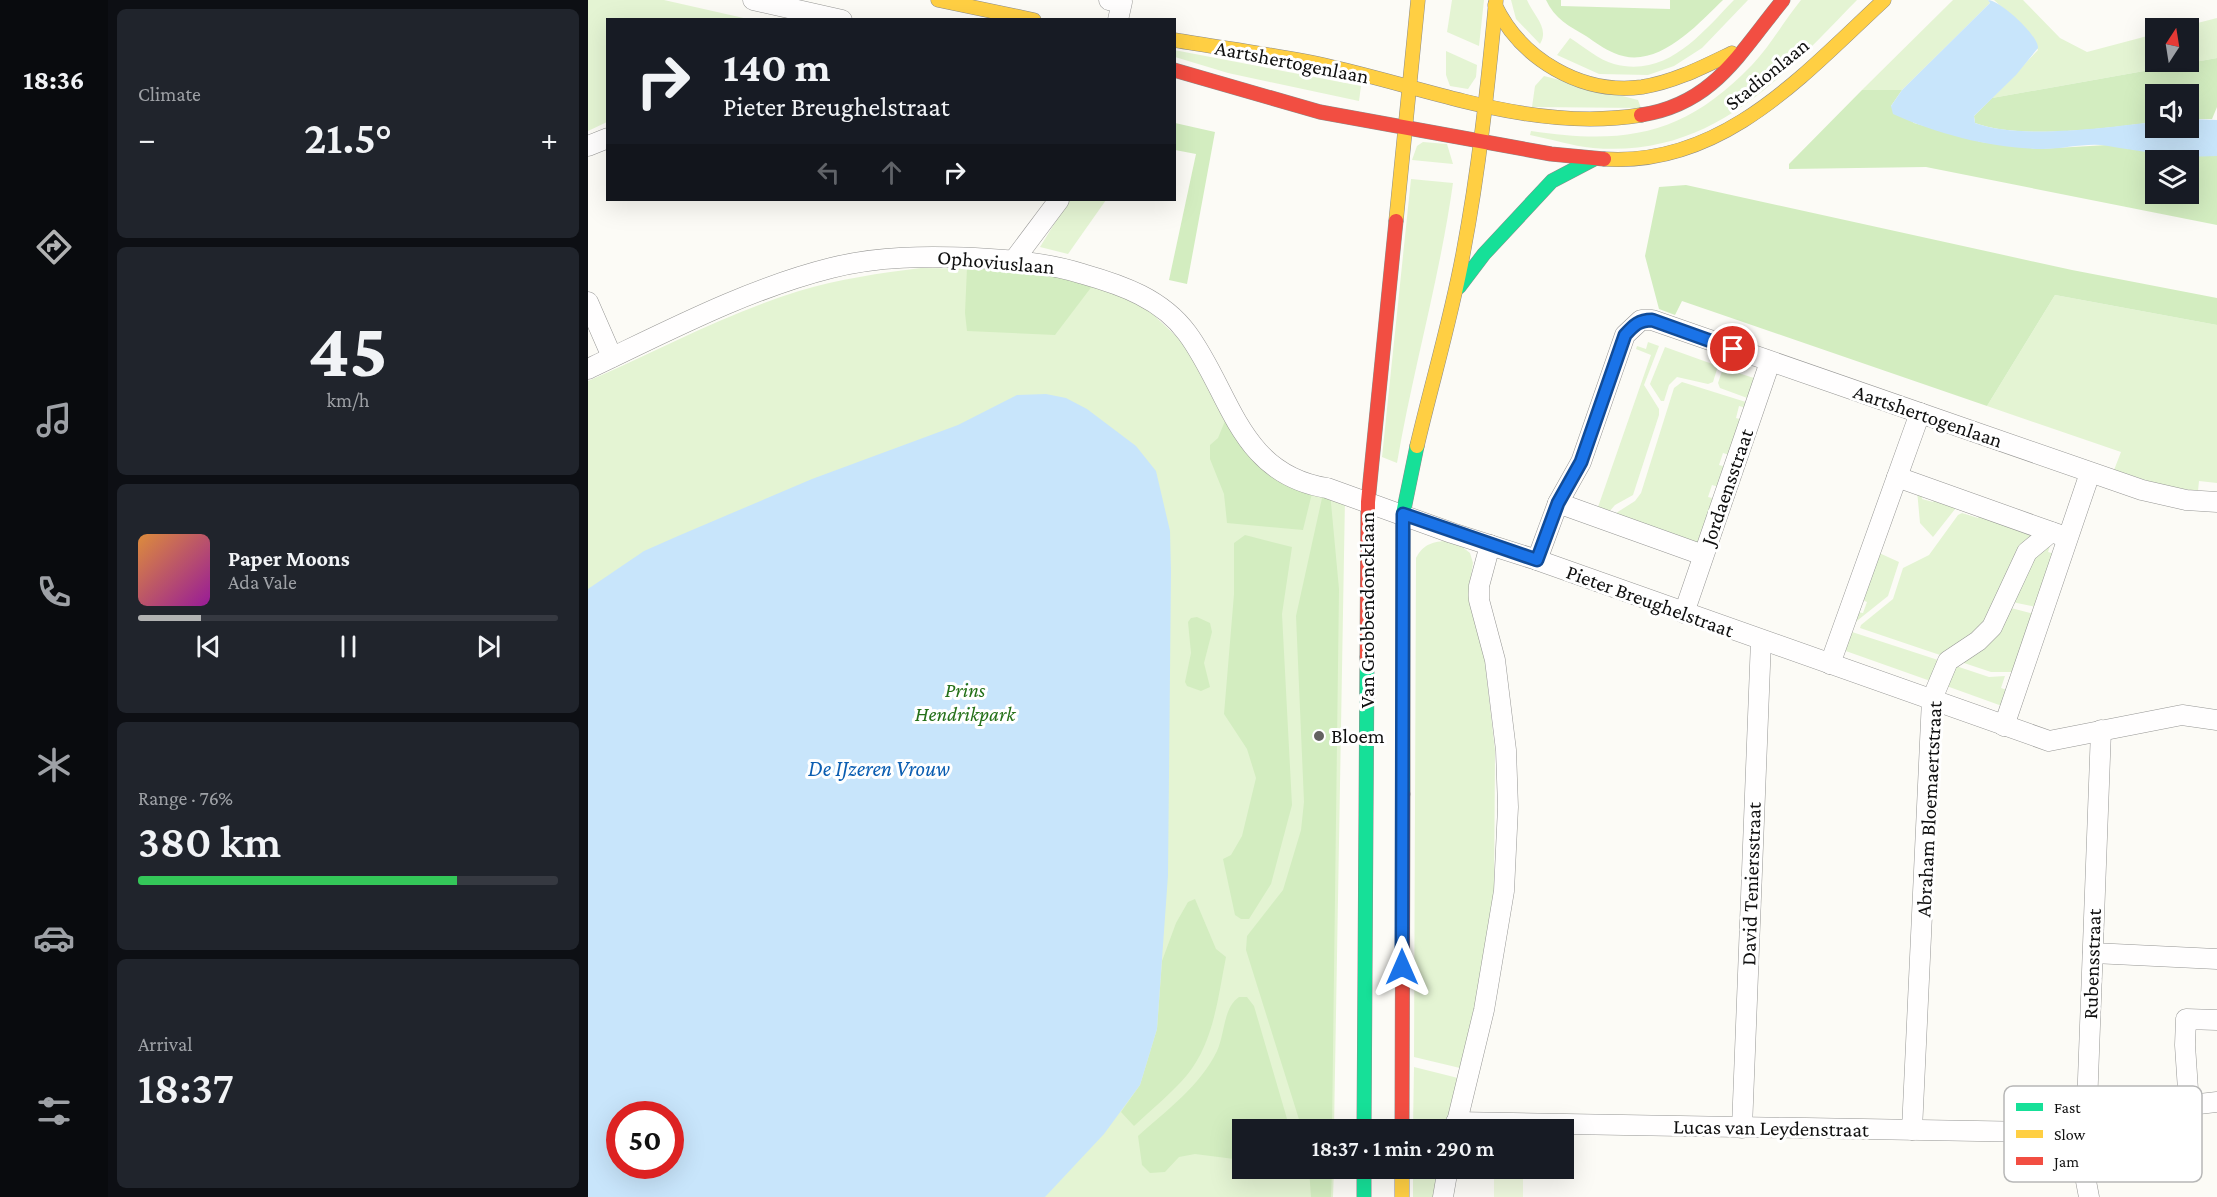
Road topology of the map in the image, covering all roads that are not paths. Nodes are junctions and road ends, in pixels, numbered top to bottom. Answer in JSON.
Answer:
{"nodes":[{"id":1,"x":938,"y":0,"type":"edge"},
{"id":2,"x":1109,"y":0,"type":"edge"},
{"id":3,"x":1418,"y":0,"type":"edge"},
{"id":4,"x":1783,"y":0,"type":"edge"},
{"id":5,"x":1884,"y":0,"type":"edge"},
{"id":6,"x":1496,"y":3,"type":"edge"},
{"id":7,"x":763,"y":8,"type":"edge"},
{"id":8,"x":829,"y":18,"type":"edge"},
{"id":9,"x":1020,"y":18,"type":"edge"},
{"id":10,"x":1118,"y":18,"type":"edge"},
{"id":11,"x":1176,"y":40,"type":"edge"},
{"id":12,"x":1745,"y":47,"type":"junction"},
{"id":13,"x":1176,"y":71,"type":"edge"},
{"id":14,"x":1408,"y":87,"type":"junction"},
{"id":15,"x":1486,"y":105,"type":"junction"},
{"id":16,"x":1405,"y":127,"type":"junction"},
{"id":17,"x":606,"y":139,"type":"edge"},
{"id":18,"x":1482,"y":141,"type":"junction"},
{"id":19,"x":588,"y":146,"type":"edge"},
{"id":20,"x":1593,"y":159,"type":"junction"},
{"id":21,"x":1058,"y":201,"type":"edge"},
{"id":22,"x":1014,"y":260,"type":"junction"},
{"id":23,"x":1456,"y":291,"type":"junction"},
{"id":24,"x":588,"y":302,"type":"edge"},
{"id":25,"x":612,"y":357,"type":"junction"},
{"id":26,"x":1770,"y":362,"type":"junction"},
{"id":27,"x":588,"y":369,"type":"edge"},
{"id":28,"x":1920,"y":413,"type":"junction"},
{"id":29,"x":2090,"y":472,"type":"junction"},
{"id":30,"x":1897,"y":477,"type":"junction"},
{"id":31,"x":1368,"y":502,"type":"junction"},
{"id":32,"x":2217,"y":502,"type":"edge"},
{"id":33,"x":1558,"y":503,"type":"junction"},
{"id":34,"x":1403,"y":514,"type":"junction"},
{"id":35,"x":2060,"y":535,"type":"junction"},
{"id":36,"x":1490,"y":545,"type":"junction"},
{"id":37,"x":1703,"y":555,"type":"junction"},
{"id":38,"x":1537,"y":560,"type":"junction"},
{"id":39,"x":1684,"y":613,"type":"junction"},
{"id":40,"x":1761,"y":640,"type":"junction"},
{"id":41,"x":1830,"y":664,"type":"junction"},
{"id":42,"x":1932,"y":699,"type":"junction"},
{"id":43,"x":2216,"y":713,"type":"edge"},
{"id":44,"x":2004,"y":726,"type":"junction"},
{"id":45,"x":2102,"y":730,"type":"junction"},
{"id":46,"x":2093,"y":953,"type":"junction"},
{"id":47,"x":2217,"y":959,"type":"edge"},
{"id":48,"x":2217,"y":1020,"type":"edge"},
{"id":49,"x":2088,"y":1086,"type":"edge"},
{"id":50,"x":2188,"y":1086,"type":"edge"},
{"id":51,"x":2217,"y":1102,"type":"edge"},
{"id":52,"x":2202,"y":1104,"type":"edge"},
{"id":53,"x":1364,"y":1119,"type":"edge"},
{"id":54,"x":1402,"y":1119,"type":"edge"},
{"id":55,"x":1457,"y":1119,"type":"edge"},
{"id":56,"x":1574,"y":1127,"type":"edge"},
{"id":57,"x":2004,"y":1127,"type":"edge"},
{"id":58,"x":1742,"y":1128,"type":"junction"},
{"id":59,"x":1912,"y":1130,"type":"junction"},
{"id":60,"x":1364,"y":1179,"type":"edge"},
{"id":61,"x":1402,"y":1179,"type":"edge"},
{"id":62,"x":1446,"y":1179,"type":"edge"},
{"id":63,"x":2086,"y":1182,"type":"edge"},
{"id":64,"x":1364,"y":1197,"type":"edge"},
{"id":65,"x":1402,"y":1197,"type":"edge"},
{"id":66,"x":1443,"y":1197,"type":"edge"},
{"id":67,"x":2088,"y":1197,"type":"edge"}],
"edges":[{"from":1,"to":9,"type":"main road"},
{"from":2,"to":10,"type":"street"},
{"from":3,"to":14,"type":"main road","name":"Van Grobbendoncklaan"},
{"from":4,"to":12,"type":"main road","name":"Stadionlaan"},
{"from":5,"to":20,"type":"main road","name":"Stadionlaan"},
{"from":6,"to":12,"type":"main road"},
{"from":6,"to":15,"type":"main road","name":"Van Grobbendoncklaan"},
{"from":7,"to":8,"type":"street"},
{"from":11,"to":14,"type":"main road","name":"Aartshertogenlaan"},
{"from":12,"to":15,"type":"main road","name":"Stadionlaan"},
{"from":13,"to":16,"type":"main road","name":"Aartshertogenlaan"},
{"from":14,"to":15,"type":"main road","name":"Aartshertogenlaan"},
{"from":14,"to":16,"type":"main road","name":"Van Grobbendoncklaan"},
{"from":15,"to":18,"type":"main road","name":"Van Grobbendoncklaan"},
{"from":16,"to":18,"type":"main road","name":"Aartshertogenlaan"},
{"from":16,"to":31,"type":"main road","name":"Van Grobbendoncklaan"},
{"from":17,"to":19,"type":"street"},
{"from":18,"to":20,"type":"main road","name":"Stadionlaan"},
{"from":18,"to":23,"type":"main road","name":"Van Grobbendoncklaan"},
{"from":20,"to":23,"type":"main road"},
{"from":21,"to":22,"type":"street"},
{"from":22,"to":25,"type":"street","name":"Ophoviuslaan"},
{"from":22,"to":31,"type":"street","name":"Ophoviuslaan"},
{"from":23,"to":34,"type":"main road","name":"Van Grobbendoncklaan"},
{"from":24,"to":25,"type":"street"},
{"from":25,"to":27,"type":"street","name":"Ophoviuslaan"},
{"from":26,"to":28,"type":"street","name":"Aartshertogenlaan"},
{"from":26,"to":33,"type":"street","name":"Aartshertogenlaan"},
{"from":26,"to":37,"type":"street","name":"Jordaensstraat"},
{"from":28,"to":29,"type":"street","name":"Aartshertogenlaan"},
{"from":28,"to":30,"type":"street"},
{"from":29,"to":32,"type":"street","name":"Aartshertogenlaan"},
{"from":29,"to":35,"type":"street"},
{"from":30,"to":35,"type":"street"},
{"from":30,"to":41,"type":"street"},
{"from":31,"to":34,"type":"street","name":"Pieter Breughelstraat"},
{"from":31,"to":53,"type":"main road","name":"Van Grobbendoncklaan"},
{"from":33,"to":37,"type":"street"},
{"from":33,"to":38,"type":"street"},
{"from":34,"to":36,"type":"street","name":"Pieter Breughelstraat"},
{"from":34,"to":54,"type":"main road","name":"Van Grobbendoncklaan"},
{"from":35,"to":42,"type":"street","name":"Abraham Bloemaertstraat"},
{"from":35,"to":44,"type":"street"},
{"from":36,"to":38,"type":"street","name":"Pieter Breughelstraat"},
{"from":36,"to":55,"type":"street"},
{"from":37,"to":39,"type":"street","name":"Jordaensstraat"},
{"from":38,"to":39,"type":"street","name":"Pieter Breughelstraat"},
{"from":39,"to":40,"type":"street","name":"Pieter Breughelstraat"},
{"from":40,"to":41,"type":"street","name":"Pieter Breughelstraat"},
{"from":40,"to":58,"type":"street","name":"David Teniersstraat"},
{"from":41,"to":42,"type":"street","name":"Pieter Breughelstraat"},
{"from":42,"to":44,"type":"street","name":"Pieter Breughelstraat"},
{"from":42,"to":59,"type":"street","name":"Abraham Bloemaertstraat"},
{"from":43,"to":45,"type":"street","name":"Pieter Breughelstraat"},
{"from":44,"to":45,"type":"street","name":"Pieter Breughelstraat"},
{"from":45,"to":46,"type":"street","name":"Rubensstraat"},
{"from":46,"to":47,"type":"street"},
{"from":46,"to":49,"type":"street","name":"Rubensstraat"},
{"from":48,"to":50,"type":"street"},
{"from":51,"to":52,"type":"street","name":"Lucas van Leydenstraat"},
{"from":56,"to":58,"type":"street","name":"Lucas van Leydenstraat"},
{"from":57,"to":59,"type":"street","name":"Lucas van Leydenstraat"},
{"from":58,"to":59,"type":"street","name":"Lucas van Leydenstraat"},
{"from":60,"to":64,"type":"main road"},
{"from":61,"to":65,"type":"main road"},
{"from":62,"to":66,"type":"street"},
{"from":63,"to":67,"type":"street","name":"Rubensstraat"}]}
